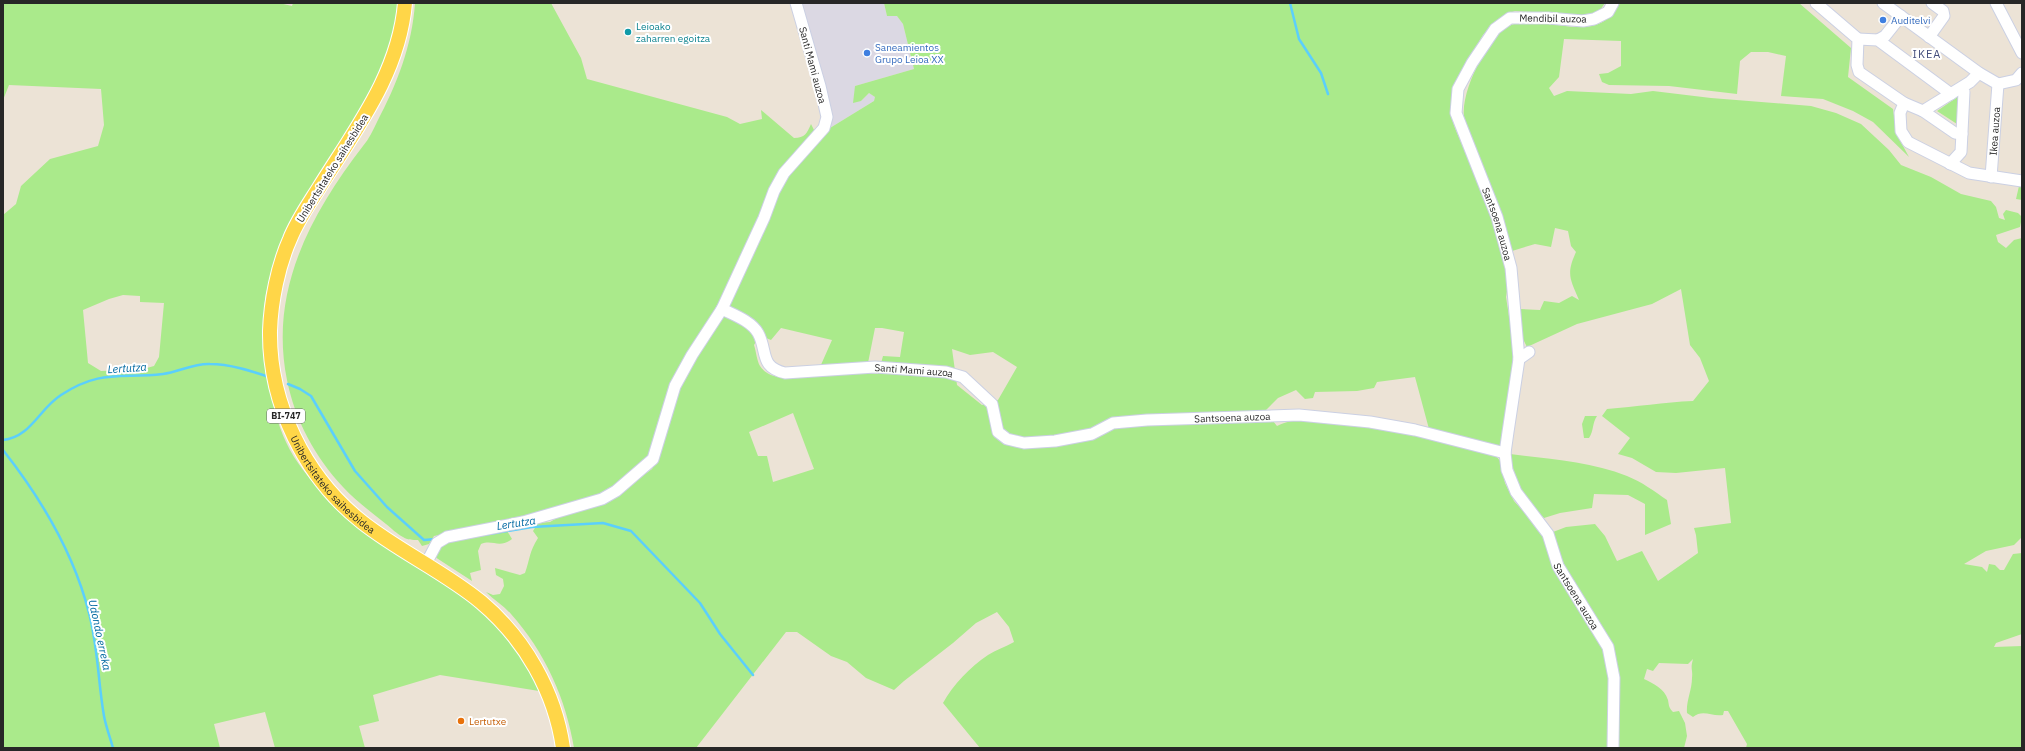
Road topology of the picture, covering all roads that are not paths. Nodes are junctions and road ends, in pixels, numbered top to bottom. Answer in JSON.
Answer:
{"nodes":[{"id":1,"x":405,"y":3,"type":"edge"},
{"id":2,"x":411,"y":3,"type":"edge"},
{"id":3,"x":796,"y":3,"type":"edge"},
{"id":4,"x":1613,"y":3,"type":"edge"},
{"id":5,"x":1816,"y":3,"type":"edge"},
{"id":6,"x":1883,"y":3,"type":"edge"},
{"id":7,"x":1932,"y":3,"type":"edge"},
{"id":8,"x":1996,"y":3,"type":"edge"},
{"id":9,"x":1900,"y":16,"type":"junction"},
{"id":10,"x":1510,"y":18,"type":"joint"},
{"id":11,"x":1929,"y":37,"type":"junction"},
{"id":12,"x":1858,"y":39,"type":"junction"},
{"id":13,"x":1878,"y":40,"type":"junction"},
{"id":14,"x":2022,"y":53,"type":"edge"},
{"id":15,"x":1978,"y":73,"type":"junction"},
{"id":16,"x":2020,"y":78,"type":"edge"},
{"id":17,"x":1998,"y":84,"type":"junction"},
{"id":18,"x":1955,"y":91,"type":"junction"},
{"id":19,"x":1904,"y":104,"type":"junction"},
{"id":20,"x":1923,"y":111,"type":"junction"},
{"id":21,"x":1962,"y":134,"type":"junction"},
{"id":22,"x":1950,"y":164,"type":"junction"},
{"id":23,"x":1991,"y":177,"type":"junction"},
{"id":24,"x":2022,"y":181,"type":"edge"},
{"id":25,"x":722,"y":308,"type":"junction"},
{"id":26,"x":1529,"y":352,"type":"dead end"},
{"id":27,"x":1519,"y":359,"type":"junction"},
{"id":28,"x":1147,"y":420,"type":"joint"},
{"id":29,"x":1505,"y":453,"type":"junction"},
{"id":30,"x":429,"y":558,"type":"junction"},
{"id":31,"x":563,"y":748,"type":"edge"},
{"id":32,"x":569,"y":748,"type":"edge"},
{"id":33,"x":1613,"y":748,"type":"edge"}],
"edges":[{"from":1,"to":31,"type":"main road","name":"Unibertsitateko saihesbidea","number":"BI-747"},
{"from":2,"to":30,"type":"main road","name":"Unibertsitateko saihesbidea","number":"BI-747"},
{"from":3,"to":25,"type":"street","name":"Santi Mami auzoa"},
{"from":4,"to":10,"type":"street","name":"Mendibil auzoa"},
{"from":5,"to":12,"type":"street"},
{"from":6,"to":9,"type":"street"},
{"from":7,"to":11,"type":"street"},
{"from":8,"to":14,"type":"street"},
{"from":9,"to":11,"type":"street"},
{"from":9,"to":13,"type":"street"},
{"from":10,"to":27,"type":"street","name":"Santsoena auzoa"},
{"from":11,"to":15,"type":"street"},
{"from":12,"to":13,"type":"street"},
{"from":12,"to":19,"type":"street"},
{"from":13,"to":18,"type":"street"},
{"from":15,"to":17,"type":"street"},
{"from":15,"to":18,"type":"street"},
{"from":16,"to":17,"type":"street"},
{"from":17,"to":23,"type":"street","name":"Ikea auzoa"},
{"from":18,"to":20,"type":"street"},
{"from":18,"to":21,"type":"street"},
{"from":19,"to":20,"type":"street"},
{"from":19,"to":22,"type":"street"},
{"from":20,"to":21,"type":"street"},
{"from":21,"to":22,"type":"street"},
{"from":22,"to":23,"type":"street"},
{"from":23,"to":24,"type":"street"},
{"from":25,"to":28,"type":"street","name":"Santi Mami auzoa"},
{"from":25,"to":30,"type":"street"},
{"from":26,"to":27,"type":"street"},
{"from":27,"to":29,"type":"street","name":"Santsoena auzoa"},
{"from":28,"to":29,"type":"street","name":"Santsoena auzoa"},
{"from":29,"to":33,"type":"street","name":"Santsoena auzoa"},
{"from":30,"to":32,"type":"main road","name":"Unibertsitateko saihesbidea","number":"BI-747"}]}
